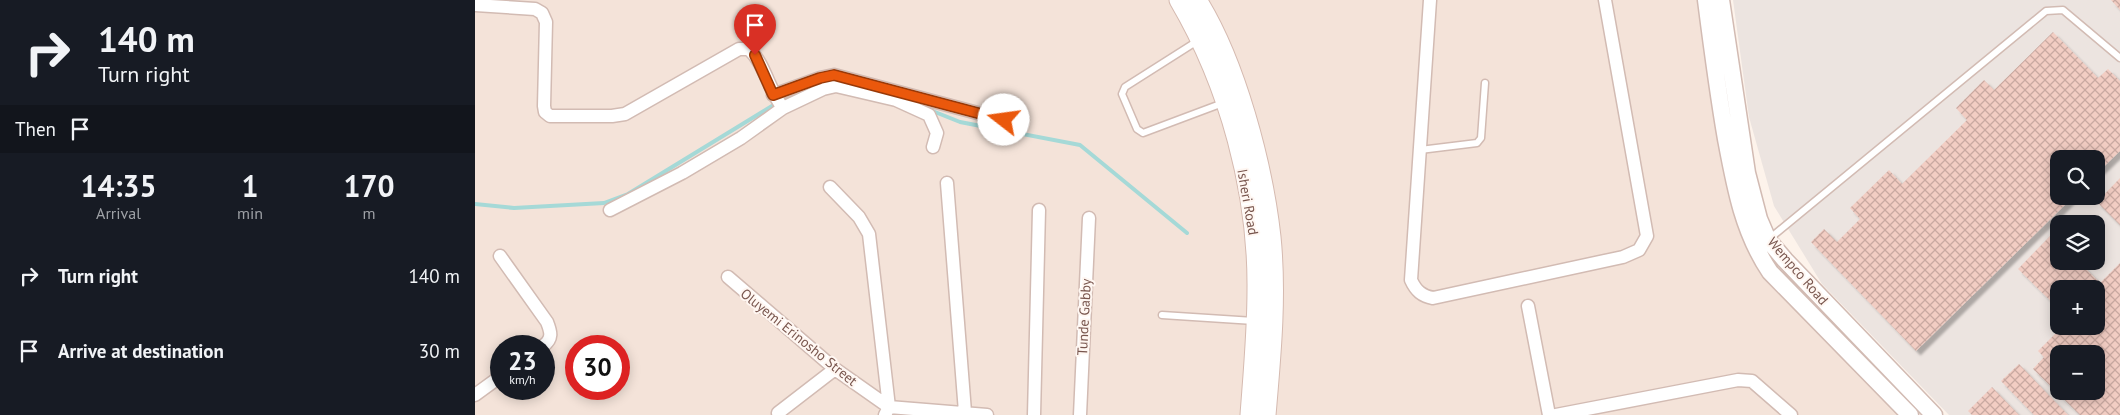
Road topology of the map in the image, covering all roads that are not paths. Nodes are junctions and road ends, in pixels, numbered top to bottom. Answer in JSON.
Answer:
{"nodes":[{"id":1,"x":1179,"y":0,"type":"edge"},
{"id":2,"x":1197,"y":0,"type":"edge"},
{"id":3,"x":1430,"y":0,"type":"edge"},
{"id":4,"x":1605,"y":0,"type":"edge"},
{"id":5,"x":1706,"y":0,"type":"edge"},
{"id":6,"x":1721,"y":0,"type":"edge"},
{"id":7,"x":475,"y":5,"type":"edge"},
{"id":8,"x":1200,"y":40,"type":"junction"},
{"id":9,"x":2120,"y":58,"type":"edge"},
{"id":10,"x":1485,"y":83,"type":"dead end"},
{"id":11,"x":1726,"y":89,"type":"junction"},
{"id":12,"x":778,"y":102,"type":"junction"},
{"id":13,"x":1225,"y":102,"type":"junction"},
{"id":14,"x":1004,"y":120,"type":"dead end"},
{"id":15,"x":933,"y":147,"type":"dead end"},
{"id":16,"x":1420,"y":150,"type":"junction"},
{"id":17,"x":947,"y":183,"type":"dead end"},
{"id":18,"x":830,"y":187,"type":"dead end"},
{"id":19,"x":609,"y":210,"type":"dead end"},
{"id":20,"x":1039,"y":210,"type":"dead end"},
{"id":21,"x":1089,"y":218,"type":"dead end"},
{"id":22,"x":1768,"y":240,"type":"junction"},
{"id":23,"x":500,"y":256,"type":"dead end"},
{"id":24,"x":728,"y":278,"type":"dead end"},
{"id":25,"x":1528,"y":306,"type":"dead end"},
{"id":26,"x":1162,"y":315,"type":"dead end"},
{"id":27,"x":1255,"y":321,"type":"junction"},
{"id":28,"x":551,"y":335,"type":"edge"},
{"id":29,"x":835,"y":369,"type":"junction"},
{"id":30,"x":490,"y":384,"type":"edge"},
{"id":31,"x":475,"y":395,"type":"edge"},
{"id":32,"x":887,"y":411,"type":"edge"},
{"id":33,"x":965,"y":412,"type":"junction"},
{"id":34,"x":778,"y":413,"type":"dead end"},
{"id":35,"x":987,"y":415,"type":"edge"},
{"id":36,"x":1034,"y":415,"type":"edge"},
{"id":37,"x":1080,"y":415,"type":"edge"},
{"id":38,"x":1250,"y":415,"type":"edge"},
{"id":39,"x":1266,"y":415,"type":"edge"},
{"id":40,"x":1549,"y":415,"type":"edge"},
{"id":41,"x":1556,"y":415,"type":"edge"},
{"id":42,"x":1791,"y":415,"type":"edge"},
{"id":43,"x":1909,"y":415,"type":"edge"},
{"id":44,"x":1934,"y":415,"type":"edge"}],
"edges":[{"from":1,"to":8,"type":"main road","name":"Isheri Road"},
{"from":2,"to":39,"type":"main road","name":"Isheri Road"},
{"from":3,"to":16,"type":"street"},
{"from":4,"to":16,"type":"street"},
{"from":5,"to":11,"type":"street","name":"Wempco Road"},
{"from":6,"to":11,"type":"street","name":"Wempco Road"},
{"from":7,"to":12,"type":"street"},
{"from":8,"to":13,"type":"main road","name":"Isheri Road"},
{"from":8,"to":13,"type":"lane"},
{"from":9,"to":22,"type":"lane"},
{"from":10,"to":16,"type":"lane"},
{"from":11,"to":22,"type":"street","name":"Wempco Road"},
{"from":11,"to":43,"type":"street","name":"Wempco Road"},
{"from":12,"to":14,"type":"street"},
{"from":12,"to":15,"type":"street"},
{"from":12,"to":19,"type":"street"},
{"from":13,"to":27,"type":"main road","name":"Isheri Road"},
{"from":17,"to":33,"type":"street"},
{"from":18,"to":32,"type":"street"},
{"from":20,"to":36,"type":"street"},
{"from":21,"to":37,"type":"street","name":"Tunde Gabby"},
{"from":22,"to":44,"type":"street","name":"Wempco Road"},
{"from":23,"to":28,"type":"street"},
{"from":24,"to":29,"type":"street","name":"Oluyemi Erinosho Street"},
{"from":25,"to":40,"type":"street"},
{"from":26,"to":27,"type":"lane"},
{"from":27,"to":38,"type":"main road","name":"Isheri Road"},
{"from":29,"to":32,"type":"street","name":"Oluyemi Erinosho Street"},
{"from":29,"to":34,"type":"street"},
{"from":30,"to":31,"type":"street"},
{"from":32,"to":33,"type":"street","name":"Oluyemi Erinosho Street"},
{"from":33,"to":35,"type":"street","name":"Oluyemi Erinosho Street"},
{"from":41,"to":42,"type":"street"}]}
